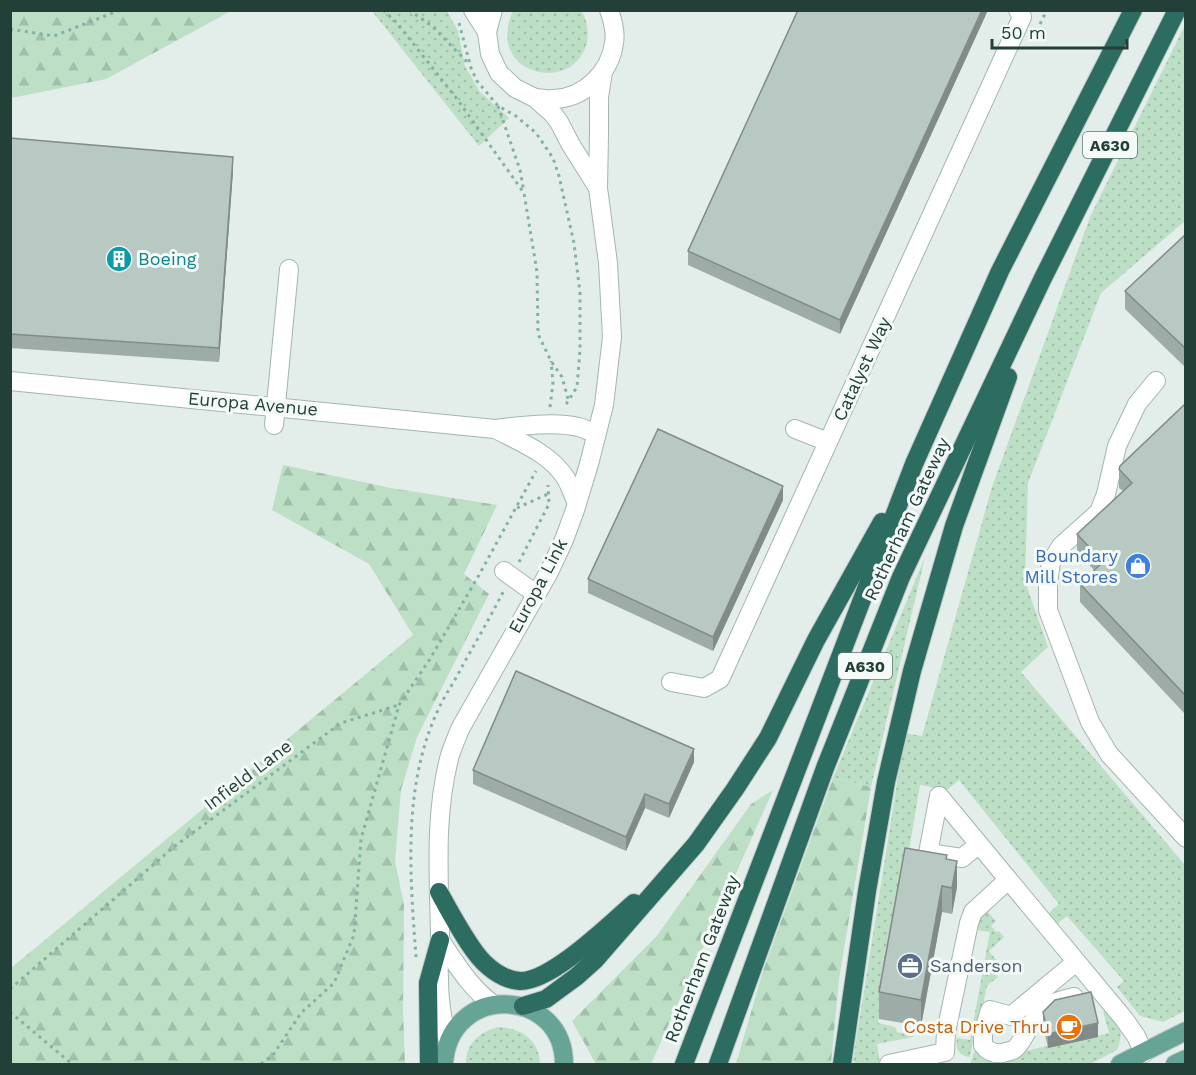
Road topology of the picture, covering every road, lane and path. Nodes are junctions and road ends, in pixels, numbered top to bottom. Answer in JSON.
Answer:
{"nodes":[{"id":1,"x":120,"y":10,"type":"edge"},
{"id":2,"x":382,"y":10,"type":"edge"},
{"id":3,"x":409,"y":10,"type":"edge"},
{"id":4,"x":473,"y":10,"type":"edge"},
{"id":5,"x":493,"y":10,"type":"edge"},
{"id":6,"x":1018,"y":10,"type":"edge"},
{"id":7,"x":1133,"y":10,"type":"edge"},
{"id":8,"x":1178,"y":10,"type":"edge"},
{"id":9,"x":615,"y":16,"type":"edge"},
{"id":10,"x":10,"y":29,"type":"edge"},
{"id":11,"x":487,"y":32,"type":"junction"},
{"id":12,"x":471,"y":68,"type":"dead end"},
{"id":13,"x":603,"y":72,"type":"junction"},
{"id":14,"x":535,"y":98,"type":"junction"},
{"id":15,"x":498,"y":106,"type":"dead end"},
{"id":16,"x":553,"y":158,"type":"dead end"},
{"id":17,"x":598,"y":188,"type":"junction"},
{"id":18,"x":524,"y":193,"type":"junction"},
{"id":19,"x":289,"y":269,"type":"dead end"},
{"id":20,"x":1042,"y":280,"type":"junction"},
{"id":21,"x":10,"y":381,"type":"edge"},
{"id":22,"x":1156,"y":381,"type":"dead end"},
{"id":23,"x":569,"y":400,"type":"junction"},
{"id":24,"x":275,"y":416,"type":"junction"},
{"id":25,"x":563,"y":425,"type":"junction"},
{"id":26,"x":495,"y":429,"type":"junction"},
{"id":27,"x":795,"y":429,"type":"dead end"},
{"id":28,"x":596,"y":435,"type":"junction"},
{"id":29,"x":828,"y":442,"type":"junction"},
{"id":30,"x":553,"y":463,"type":"junction"},
{"id":31,"x":914,"y":464,"type":"junction"},
{"id":32,"x":536,"y":471,"type":"dead end"},
{"id":33,"x":548,"y":494,"type":"junction"},
{"id":34,"x":577,"y":503,"type":"junction"},
{"id":35,"x":516,"y":509,"type":"junction"},
{"id":36,"x":508,"y":574,"type":"joint"},
{"id":37,"x":536,"y":594,"type":"junction"},
{"id":38,"x":671,"y":682,"type":"dead end"},
{"id":39,"x":399,"y":705,"type":"junction"},
{"id":40,"x":1185,"y":838,"type":"edge"},
{"id":41,"x":978,"y":845,"type":"dead end"},
{"id":42,"x":682,"y":860,"type":"junction"},
{"id":43,"x":1008,"y":880,"type":"junction"},
{"id":44,"x":439,"y":892,"type":"junction"},
{"id":45,"x":440,"y":940,"type":"junction"},
{"id":46,"x":1076,"y":962,"type":"junction"},
{"id":47,"x":1096,"y":985,"type":"junction"},
{"id":48,"x":10,"y":989,"type":"edge"},
{"id":49,"x":494,"y":1005,"type":"junction"},
{"id":50,"x":523,"y":1006,"type":"junction"},
{"id":51,"x":10,"y":1012,"type":"edge"},
{"id":52,"x":1185,"y":1031,"type":"edge"},
{"id":53,"x":448,"y":1041,"type":"junction"},
{"id":54,"x":1144,"y":1053,"type":"junction"},
{"id":55,"x":1185,"y":1059,"type":"edge"},
{"id":56,"x":566,"y":1062,"type":"edge"},
{"id":57,"x":72,"y":1065,"type":"edge"},
{"id":58,"x":261,"y":1065,"type":"edge"},
{"id":59,"x":429,"y":1065,"type":"edge"},
{"id":60,"x":444,"y":1065,"type":"edge"},
{"id":61,"x":684,"y":1065,"type":"edge"},
{"id":62,"x":718,"y":1065,"type":"edge"},
{"id":63,"x":842,"y":1065,"type":"edge"},
{"id":64,"x":889,"y":1065,"type":"edge"},
{"id":65,"x":1120,"y":1065,"type":"edge"},
{"id":66,"x":1175,"y":1065,"type":"edge"}],
"edges":[{"from":1,"to":10,"type":"path"},
{"from":2,"to":18,"type":"path"},
{"from":3,"to":12,"type":"path"},
{"from":4,"to":11,"type":"street","name":"Europa Link"},
{"from":5,"to":11,"type":"street","name":"Europa Link"},
{"from":6,"to":29,"type":"street","name":"Catalyst Way"},
{"from":7,"to":31,"type":"highway","name":"Rotherham Gateway","number":"A630"},
{"from":8,"to":20,"type":"highway","name":"Rotherham Gateway","number":"A630"},
{"from":9,"to":13,"type":"street","name":"Europa Link"},
{"from":11,"to":14,"type":"street","name":"Europa Link"},
{"from":13,"to":14,"type":"street","name":"Europa Link"},
{"from":13,"to":17,"type":"street","name":"Europa Link"},
{"from":14,"to":17,"type":"street","name":"Europa Link"},
{"from":15,"to":18,"type":"path"},
{"from":16,"to":23,"type":"path"},
{"from":17,"to":28,"type":"street","name":"Europa Link"},
{"from":18,"to":23,"type":"path"},
{"from":19,"to":24,"type":"street"},
{"from":20,"to":62,"type":"highway","name":"Rotherham Gateway","number":"A630"},
{"from":20,"to":63,"type":"highway","number":"A630"},
{"from":21,"to":24,"type":"street","name":"Europa Avenue"},
{"from":22,"to":40,"type":"street"},
{"from":23,"to":25,"type":"path"},
{"from":24,"to":26,"type":"street","name":"Europa Avenue"},
{"from":25,"to":26,"type":"street","name":"Europa Avenue"},
{"from":25,"to":28,"type":"street","name":"Europa Avenue"},
{"from":26,"to":30,"type":"street","name":"Europa Avenue"},
{"from":27,"to":29,"type":"street"},
{"from":28,"to":34,"type":"street","name":"Europa Link"},
{"from":29,"to":38,"type":"street","name":"Catalyst Way"},
{"from":30,"to":33,"type":"path"},
{"from":30,"to":34,"type":"street","name":"Europa Avenue"},
{"from":31,"to":42,"type":"highway","number":"A630"},
{"from":31,"to":61,"type":"highway","name":"Rotherham Gateway","number":"A630"},
{"from":32,"to":35,"type":"path"},
{"from":33,"to":35,"type":"path"},
{"from":33,"to":36,"type":"path"},
{"from":34,"to":37,"type":"street","name":"Europa Link"},
{"from":35,"to":39,"type":"path"},
{"from":36,"to":37,"type":"street"},
{"from":37,"to":44,"type":"street","name":"Europa Link"},
{"from":39,"to":48,"type":"path","name":"Infield Lane"},
{"from":39,"to":58,"type":"path"},
{"from":41,"to":43,"type":"street"},
{"from":42,"to":44,"type":"highway"},
{"from":42,"to":50,"type":"highway","number":"A630"},
{"from":43,"to":46,"type":"street"},
{"from":43,"to":64,"type":"street"},
{"from":44,"to":45,"type":"street","name":"Europa Link"},
{"from":45,"to":49,"type":"street"},
{"from":45,"to":53,"type":"street","name":"Europa Link"},
{"from":45,"to":59,"type":"highway"},
{"from":46,"to":47,"type":"street"},
{"from":46,"to":47,"type":"street"},
{"from":47,"to":54,"type":"street"},
{"from":49,"to":50,"type":"main road"},
{"from":49,"to":53,"type":"main road"},
{"from":50,"to":56,"type":"main road"},
{"from":51,"to":57,"type":"path"},
{"from":52,"to":54,"type":"main road"},
{"from":53,"to":60,"type":"main road"},
{"from":54,"to":65,"type":"main road"},
{"from":55,"to":66,"type":"main road"}]}
